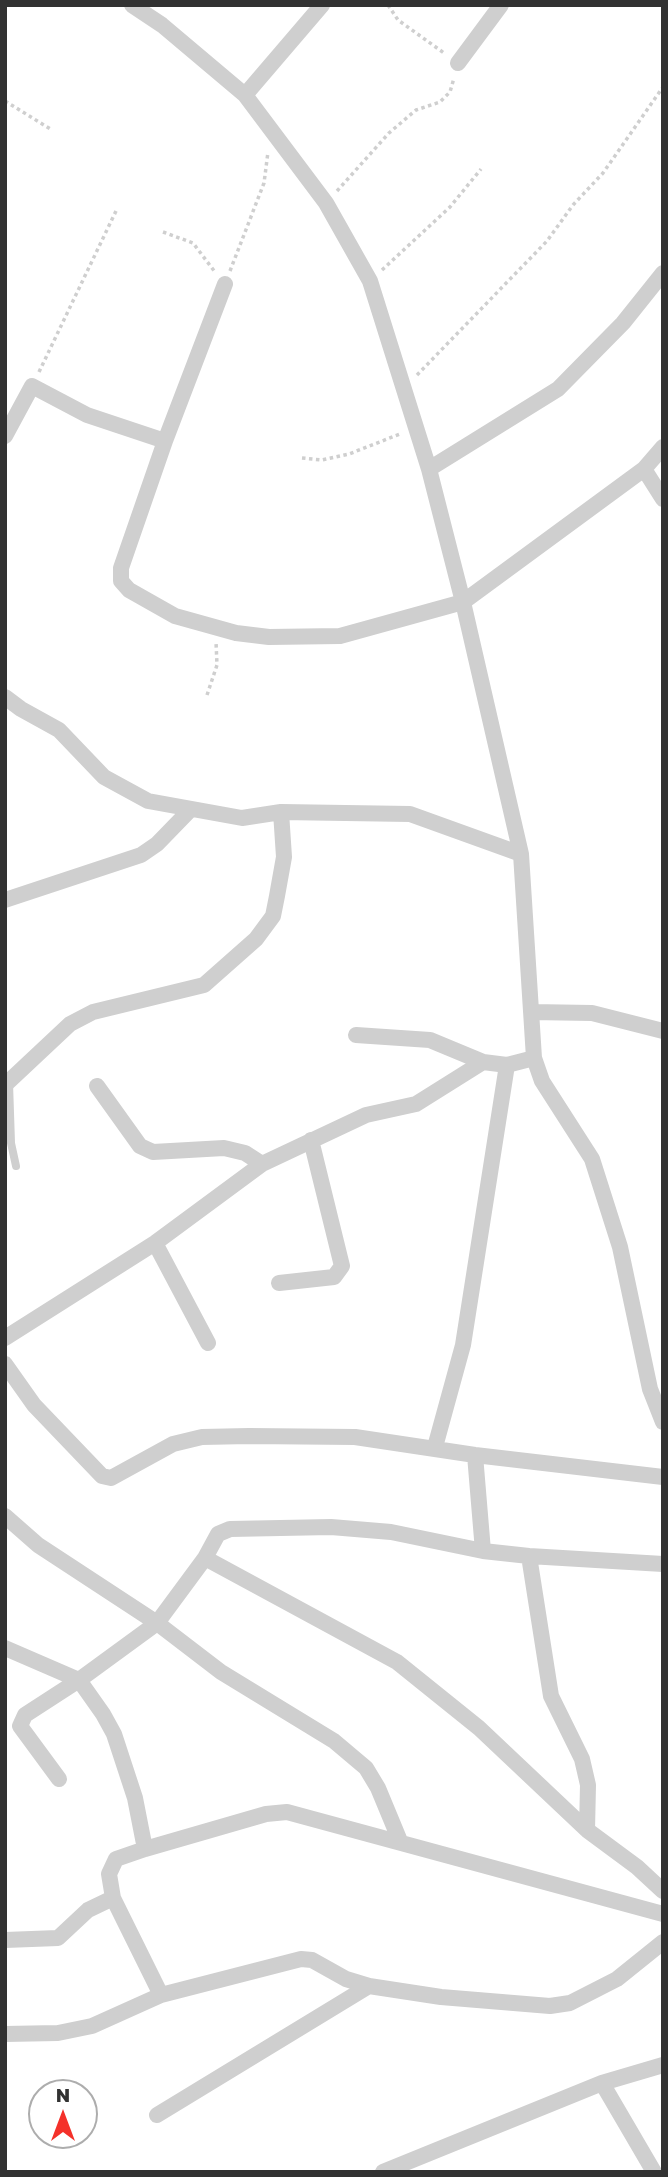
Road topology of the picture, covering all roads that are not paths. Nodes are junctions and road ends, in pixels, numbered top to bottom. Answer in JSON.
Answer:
{"nodes":[{"id":1,"x":132,"y":5,"type":"edge"},
{"id":2,"x":322,"y":5,"type":"edge"},
{"id":3,"x":501,"y":5,"type":"edge"},
{"id":4,"x":458,"y":63,"type":"road end"},
{"id":5,"x":245,"y":95,"type":"junction"},
{"id":6,"x":663,"y":273,"type":"edge"},
{"id":7,"x":225,"y":284,"type":"road end"},
{"id":8,"x":5,"y":436,"type":"edge"},
{"id":9,"x":165,"y":441,"type":"junction"},
{"id":10,"x":663,"y":447,"type":"edge"},
{"id":11,"x":644,"y":468,"type":"junction"},
{"id":12,"x":429,"y":469,"type":"junction"},
{"id":13,"x":663,"y":499,"type":"edge"},
{"id":14,"x":463,"y":602,"type":"junction"},
{"id":15,"x":5,"y":696,"type":"edge"},
{"id":16,"x":190,"y":810,"type":"junction"},
{"id":17,"x":281,"y":812,"type":"junction"},
{"id":18,"x":522,"y":854,"type":"junction"},
{"id":19,"x":5,"y":900,"type":"edge"},
{"id":20,"x":531,"y":1013,"type":"junction"},
{"id":21,"x":663,"y":1031,"type":"edge"},
{"id":22,"x":356,"y":1035,"type":"dead end"},
{"id":23,"x":534,"y":1058,"type":"junction"},
{"id":24,"x":483,"y":1062,"type":"junction"},
{"id":25,"x":507,"y":1065,"type":"junction"},
{"id":26,"x":9,"y":1079,"type":"edge"},
{"id":27,"x":97,"y":1086,"type":"dead end"},
{"id":28,"x":312,"y":1140,"type":"junction"},
{"id":29,"x":262,"y":1164,"type":"junction"},
{"id":30,"x":16,"y":1166,"type":"dead end"},
{"id":31,"x":155,"y":1243,"type":"junction"},
{"id":32,"x":279,"y":1283,"type":"dead end"},
{"id":33,"x":5,"y":1338,"type":"edge"},
{"id":34,"x":208,"y":1343,"type":"dead end"},
{"id":35,"x":5,"y":1364,"type":"edge"},
{"id":36,"x":662,"y":1419,"type":"edge"},
{"id":37,"x":435,"y":1447,"type":"junction"},
{"id":38,"x":475,"y":1455,"type":"junction"},
{"id":39,"x":663,"y":1477,"type":"edge"},
{"id":40,"x":5,"y":1516,"type":"edge"},
{"id":41,"x":483,"y":1551,"type":"junction"},
{"id":42,"x":529,"y":1556,"type":"junction"},
{"id":43,"x":205,"y":1558,"type":"junction"},
{"id":44,"x":663,"y":1564,"type":"edge"},
{"id":45,"x":157,"y":1623,"type":"junction"},
{"id":46,"x":5,"y":1648,"type":"edge"},
{"id":47,"x":79,"y":1680,"type":"junction"},
{"id":48,"x":59,"y":1779,"type":"dead end"},
{"id":49,"x":587,"y":1830,"type":"junction"},
{"id":50,"x":400,"y":1840,"type":"junction"},
{"id":51,"x":145,"y":1849,"type":"junction"},
{"id":52,"x":663,"y":1891,"type":"edge"},
{"id":53,"x":113,"y":1898,"type":"junction"},
{"id":54,"x":663,"y":1914,"type":"edge"},
{"id":55,"x":5,"y":1940,"type":"edge"},
{"id":56,"x":663,"y":1942,"type":"edge"},
{"id":57,"x":369,"y":1986,"type":"junction"},
{"id":58,"x":162,"y":1995,"type":"junction"},
{"id":59,"x":5,"y":2034,"type":"edge"},
{"id":60,"x":663,"y":2065,"type":"edge"},
{"id":61,"x":601,"y":2083,"type":"junction"},
{"id":62,"x":158,"y":2115,"type":"dead end"},
{"id":63,"x":383,"y":2172,"type":"edge"},
{"id":64,"x":654,"y":2172,"type":"edge"}],
"edges":[{"from":1,"to":5,"type":"street"},
{"from":2,"to":5,"type":"street"},
{"from":3,"to":4,"type":"street"},
{"from":5,"to":12,"type":"street"},
{"from":6,"to":12,"type":"street"},
{"from":7,"to":9,"type":"street"},
{"from":8,"to":9,"type":"street"},
{"from":9,"to":14,"type":"street"},
{"from":10,"to":11,"type":"street"},
{"from":11,"to":13,"type":"street"},
{"from":11,"to":14,"type":"street"},
{"from":12,"to":14,"type":"street"},
{"from":14,"to":18,"type":"street"},
{"from":15,"to":16,"type":"street"},
{"from":16,"to":17,"type":"street"},
{"from":16,"to":19,"type":"street"},
{"from":17,"to":18,"type":"street"},
{"from":17,"to":26,"type":"street"},
{"from":18,"to":20,"type":"street"},
{"from":20,"to":21,"type":"street"},
{"from":20,"to":23,"type":"street"},
{"from":22,"to":24,"type":"street"},
{"from":23,"to":25,"type":"street"},
{"from":23,"to":36,"type":"street"},
{"from":24,"to":25,"type":"street"},
{"from":24,"to":28,"type":"street"},
{"from":25,"to":37,"type":"street"},
{"from":26,"to":30,"type":"lane"},
{"from":27,"to":29,"type":"street"},
{"from":28,"to":29,"type":"street"},
{"from":28,"to":32,"type":"street"},
{"from":29,"to":31,"type":"street"},
{"from":31,"to":33,"type":"street"},
{"from":31,"to":34,"type":"street"},
{"from":35,"to":37,"type":"street"},
{"from":37,"to":38,"type":"street"},
{"from":38,"to":39,"type":"street"},
{"from":38,"to":41,"type":"street"},
{"from":40,"to":45,"type":"street"},
{"from":41,"to":42,"type":"street"},
{"from":41,"to":43,"type":"street"},
{"from":42,"to":44,"type":"street"},
{"from":42,"to":49,"type":"street"},
{"from":43,"to":45,"type":"street"},
{"from":43,"to":49,"type":"street"},
{"from":45,"to":47,"type":"street"},
{"from":45,"to":50,"type":"street"},
{"from":46,"to":47,"type":"street"},
{"from":47,"to":48,"type":"street"},
{"from":47,"to":51,"type":"street"},
{"from":49,"to":52,"type":"street"},
{"from":50,"to":51,"type":"street"},
{"from":50,"to":54,"type":"street"},
{"from":51,"to":53,"type":"street"},
{"from":53,"to":55,"type":"street"},
{"from":53,"to":58,"type":"street"},
{"from":56,"to":57,"type":"street"},
{"from":57,"to":58,"type":"street"},
{"from":57,"to":62,"type":"street"},
{"from":58,"to":59,"type":"street"},
{"from":60,"to":61,"type":"street"},
{"from":61,"to":63,"type":"street"},
{"from":61,"to":64,"type":"street"}]}
